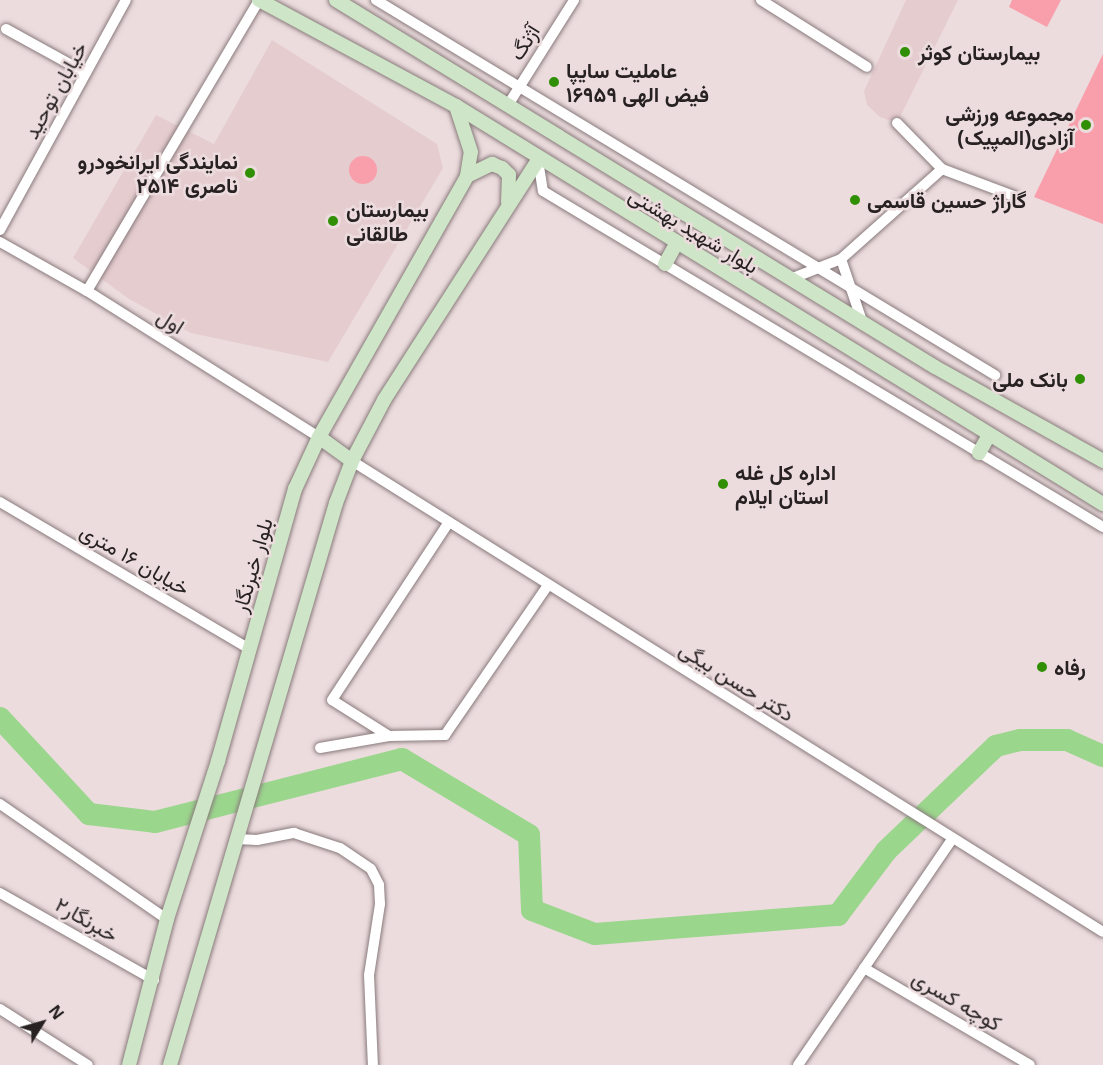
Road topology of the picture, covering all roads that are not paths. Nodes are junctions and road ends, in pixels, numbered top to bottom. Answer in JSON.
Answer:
{"nodes":[{"id":1,"x":126,"y":0,"type":"edge"},
{"id":2,"x":259,"y":0,"type":"edge"},
{"id":3,"x":336,"y":0,"type":"edge"},
{"id":4,"x":376,"y":0,"type":"edge"},
{"id":5,"x":574,"y":0,"type":"edge"},
{"id":6,"x":761,"y":0,"type":"edge"},
{"id":7,"x":6,"y":29,"type":"dead end"},
{"id":8,"x":867,"y":67,"type":"dead end"},
{"id":9,"x":86,"y":73,"type":"junction"},
{"id":10,"x":520,"y":85,"type":"junction"},
{"id":11,"x":508,"y":105,"type":"junction"},
{"id":12,"x":456,"y":106,"type":"junction"},
{"id":13,"x":897,"y":123,"type":"dead end"},
{"id":14,"x":538,"y":160,"type":"junction"},
{"id":15,"x":942,"y":169,"type":"junction"},
{"id":16,"x":467,"y":176,"type":"junction"},
{"id":17,"x":1014,"y":196,"type":"dead end"},
{"id":18,"x":508,"y":204,"type":"junction"},
{"id":19,"x":0,"y":230,"type":"edge"},
{"id":20,"x":0,"y":242,"type":"edge"},
{"id":21,"x":676,"y":244,"type":"junction"},
{"id":22,"x":841,"y":259,"type":"junction"},
{"id":23,"x":665,"y":264,"type":"junction"},
{"id":24,"x":819,"y":267,"type":"junction"},
{"id":25,"x":793,"y":278,"type":"junction"},
{"id":26,"x":849,"y":286,"type":"junction"},
{"id":27,"x":87,"y":291,"type":"junction"},
{"id":28,"x":862,"y":321,"type":"junction"},
{"id":29,"x":995,"y":375,"type":"dead end"},
{"id":30,"x":989,"y":435,"type":"junction"},
{"id":31,"x":319,"y":437,"type":"junction"},
{"id":32,"x":979,"y":453,"type":"junction"},
{"id":33,"x":352,"y":461,"type":"junction"},
{"id":34,"x":1103,"y":461,"type":"edge"},
{"id":35,"x":0,"y":502,"type":"edge"},
{"id":36,"x":1103,"y":504,"type":"edge"},
{"id":37,"x":449,"y":522,"type":"junction"},
{"id":38,"x":1103,"y":527,"type":"edge"},
{"id":39,"x":549,"y":585,"type":"junction"},
{"id":40,"x":250,"y":649,"type":"junction"},
{"id":41,"x":389,"y":736,"type":"junction"},
{"id":42,"x":320,"y":748,"type":"dead end"},
{"id":43,"x":0,"y":804,"type":"edge"},
{"id":44,"x":237,"y":839,"type":"junction"},
{"id":45,"x":952,"y":839,"type":"junction"},
{"id":46,"x":0,"y":892,"type":"edge"},
{"id":47,"x":167,"y":919,"type":"junction"},
{"id":48,"x":1103,"y":932,"type":"edge"},
{"id":49,"x":864,"y":968,"type":"junction"},
{"id":50,"x":154,"y":980,"type":"junction"},
{"id":51,"x":0,"y":1009,"type":"edge"},
{"id":52,"x":88,"y":1065,"type":"edge"},
{"id":53,"x":129,"y":1065,"type":"edge"},
{"id":54,"x":170,"y":1065,"type":"edge"},
{"id":55,"x":373,"y":1065,"type":"edge"},
{"id":56,"x":798,"y":1065,"type":"edge"},
{"id":57,"x":1030,"y":1065,"type":"edge"}],
"edges":[{"from":1,"to":9,"type":"street","name":"خیابان توحید"},
{"from":2,"to":12,"type":"main road","name":"بلوار شهید بهشتی"},
{"from":2,"to":27,"type":"street"},
{"from":3,"to":11,"type":"main road","name":"بلوار شهید بهشتی"},
{"from":4,"to":10,"type":"street"},
{"from":5,"to":10,"type":"street","name":"آژنگ"},
{"from":6,"to":8,"type":"street"},
{"from":7,"to":9,"type":"street"},
{"from":9,"to":19,"type":"street","name":"خیابان توحید"},
{"from":10,"to":11,"type":"street","name":"آژنگ"},
{"from":10,"to":24,"type":"street"},
{"from":11,"to":25,"type":"main road","name":"بلوار شهید بهشتی"},
{"from":12,"to":14,"type":"main road","name":"بلوار شهید بهشتی"},
{"from":12,"to":16,"type":"main road","name":"بلوار خبرنگار"},
{"from":13,"to":15,"type":"street"},
{"from":14,"to":18,"type":"main road"},
{"from":14,"to":21,"type":"main road","name":"بلوار شهید بهشتی"},
{"from":14,"to":23,"type":"street"},
{"from":15,"to":17,"type":"street"},
{"from":15,"to":22,"type":"street"},
{"from":16,"to":18,"type":"main road"},
{"from":16,"to":31,"type":"main road","name":"بلوار خبرنگار"},
{"from":18,"to":33,"type":"main road"},
{"from":20,"to":27,"type":"street","name":"اول"},
{"from":21,"to":23,"type":"main road"},
{"from":21,"to":30,"type":"main road","name":"بلوار شهید بهشتی"},
{"from":22,"to":24,"type":"street"},
{"from":22,"to":26,"type":"street"},
{"from":23,"to":32,"type":"street"},
{"from":24,"to":25,"type":"street"},
{"from":24,"to":26,"type":"street"},
{"from":25,"to":28,"type":"main road","name":"بلوار شهید بهشتی"},
{"from":26,"to":28,"type":"street"},
{"from":26,"to":29,"type":"street"},
{"from":27,"to":31,"type":"street","name":"اول"},
{"from":28,"to":34,"type":"main road","name":"بلوار شهید بهشتی"},
{"from":30,"to":32,"type":"main road"},
{"from":30,"to":36,"type":"main road","name":"بلوار شهید بهشتی"},
{"from":31,"to":33,"type":"main road"},
{"from":31,"to":40,"type":"main road","name":"بلوار خبرنگار"},
{"from":32,"to":38,"type":"street"},
{"from":33,"to":37,"type":"street","name":"دکتر حسن بیگی"},
{"from":33,"to":44,"type":"main road"},
{"from":35,"to":40,"type":"street","name":"خیابان ۱۶ متری"},
{"from":37,"to":39,"type":"street","name":"دکتر حسن بیگی"},
{"from":37,"to":41,"type":"street"},
{"from":39,"to":41,"type":"street"},
{"from":39,"to":45,"type":"street","name":"دکتر حسن بیگی"},
{"from":40,"to":47,"type":"main road","name":"بلوار خبرنگار"},
{"from":41,"to":42,"type":"street"},
{"from":43,"to":47,"type":"street"},
{"from":44,"to":54,"type":"main road"},
{"from":44,"to":55,"type":"street"},
{"from":45,"to":48,"type":"street","name":"دکتر حسن بیگی"},
{"from":45,"to":49,"type":"street"},
{"from":46,"to":50,"type":"street","name":"خبرنگار۲"},
{"from":47,"to":50,"type":"main road","name":"بلوار خبرنگار"},
{"from":49,"to":56,"type":"street"},
{"from":49,"to":57,"type":"street","name":"کوچه کسری"},
{"from":50,"to":53,"type":"main road","name":"بلوار خبرنگار"},
{"from":51,"to":52,"type":"street"}]}
